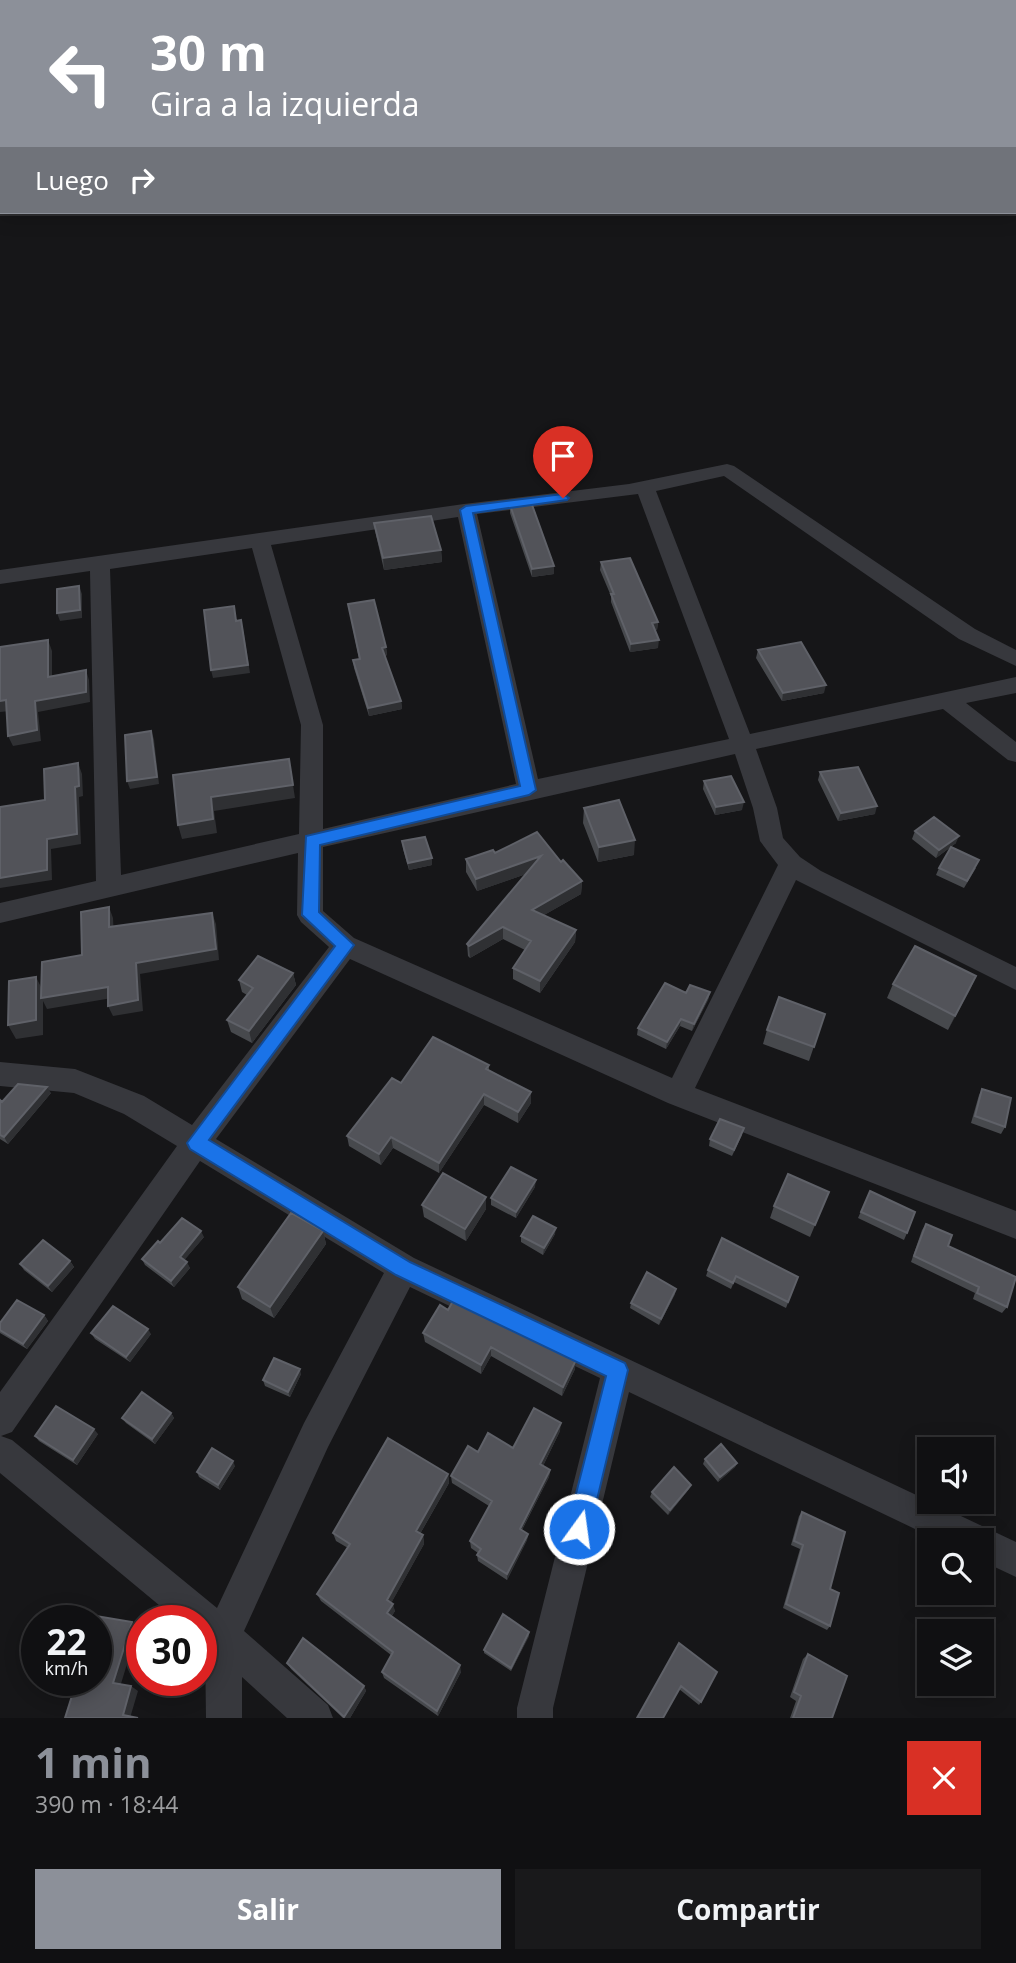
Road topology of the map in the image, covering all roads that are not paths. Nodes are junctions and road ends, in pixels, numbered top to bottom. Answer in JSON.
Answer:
{"nodes":[{"id":1,"x":645,"y":487,"type":"junction"},
{"id":2,"x":466,"y":510,"type":"junction"},
{"id":3,"x":260,"y":542,"type":"junction"},
{"id":4,"x":100,"y":564,"type":"junction"},
{"id":5,"x":0,"y":576,"type":"edge"},
{"id":6,"x":1016,"y":659,"type":"edge"},
{"id":7,"x":1016,"y":685,"type":"edge"},
{"id":8,"x":947,"y":700,"type":"junction"},
{"id":9,"x":743,"y":745,"type":"junction"},
{"id":10,"x":1016,"y":754,"type":"edge"},
{"id":11,"x":529,"y":790,"type":"junction"},
{"id":12,"x":312,"y":841,"type":"junction"},
{"id":13,"x":791,"y":864,"type":"junction"},
{"id":14,"x":108,"y":886,"type":"junction"},
{"id":15,"x":0,"y":913,"type":"edge"},
{"id":16,"x":345,"y":945,"type":"junction"},
{"id":17,"x":1016,"y":979,"type":"edge"},
{"id":18,"x":0,"y":1074,"type":"edge"},
{"id":19,"x":678,"y":1094,"type":"junction"},
{"id":20,"x":196,"y":1143,"type":"junction"},
{"id":21,"x":1016,"y":1225,"type":"edge"},
{"id":22,"x":403,"y":1269,"type":"junction"},
{"id":23,"x":618,"y":1370,"type":"junction"},
{"id":24,"x":0,"y":1419,"type":"edge"},
{"id":25,"x":0,"y":1452,"type":"edge"},
{"id":26,"x":950,"y":1528,"type":"edge"},
{"id":27,"x":994,"y":1550,"type":"edge"},
{"id":28,"x":1016,"y":1560,"type":"edge"},
{"id":29,"x":223,"y":1636,"type":"junction"},
{"id":30,"x":224,"y":1718,"type":"edge"},
{"id":31,"x":315,"y":1718,"type":"edge"},
{"id":32,"x":535,"y":1718,"type":"edge"}],
"edges":[{"from":1,"to":2,"type":"street"},
{"from":1,"to":6,"type":"street"},
{"from":1,"to":9,"type":"street"},
{"from":2,"to":3,"type":"street"},
{"from":2,"to":11,"type":"street"},
{"from":3,"to":4,"type":"street"},
{"from":3,"to":12,"type":"street"},
{"from":4,"to":5,"type":"street"},
{"from":4,"to":14,"type":"street"},
{"from":7,"to":8,"type":"street"},
{"from":8,"to":9,"type":"street"},
{"from":8,"to":10,"type":"street"},
{"from":9,"to":11,"type":"street"},
{"from":9,"to":13,"type":"street"},
{"from":11,"to":12,"type":"street"},
{"from":12,"to":14,"type":"street"},
{"from":12,"to":16,"type":"street"},
{"from":13,"to":17,"type":"street"},
{"from":13,"to":19,"type":"street"},
{"from":14,"to":15,"type":"street"},
{"from":16,"to":19,"type":"street"},
{"from":16,"to":20,"type":"street"},
{"from":18,"to":20,"type":"street"},
{"from":19,"to":21,"type":"street"},
{"from":20,"to":22,"type":"street"},
{"from":20,"to":24,"type":"street"},
{"from":22,"to":23,"type":"street"},
{"from":22,"to":29,"type":"street"},
{"from":23,"to":26,"type":"street"},
{"from":23,"to":32,"type":"street"},
{"from":25,"to":29,"type":"street"},
{"from":27,"to":28,"type":"street"},
{"from":29,"to":30,"type":"street"},
{"from":29,"to":31,"type":"street"}]}
